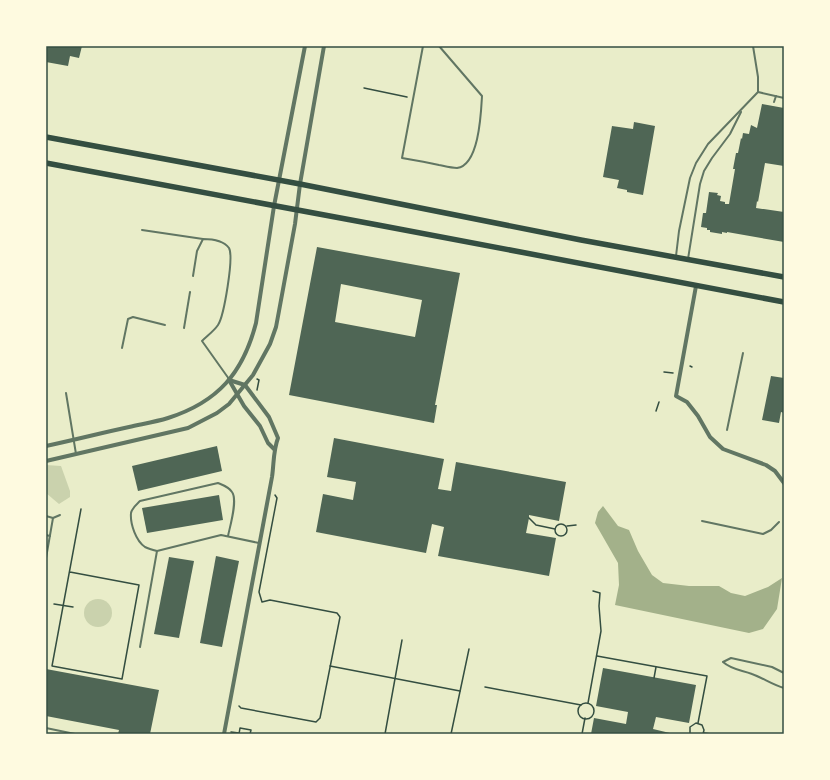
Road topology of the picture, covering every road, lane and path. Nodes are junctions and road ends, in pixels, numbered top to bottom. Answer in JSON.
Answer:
{"nodes":[{"id":1,"x":305,"y":46,"type":"edge"},
{"id":2,"x":324,"y":46,"type":"edge"},
{"id":3,"x":423,"y":46,"type":"edge"},
{"id":4,"x":439,"y":46,"type":"edge"},
{"id":5,"x":753,"y":46,"type":"edge"},
{"id":6,"x":364,"y":88,"type":"dead end"},
{"id":7,"x":758,"y":92,"type":"junction"},
{"id":8,"x":776,"y":96,"type":"junction"},
{"id":9,"x":413,"y":98,"type":"junction"},
{"id":10,"x":784,"y":98,"type":"edge"},
{"id":11,"x":774,"y":102,"type":"dead end"},
{"id":12,"x":742,"y":109,"type":"junction"},
{"id":13,"x":46,"y":137,"type":"edge"},
{"id":14,"x":46,"y":163,"type":"edge"},
{"id":15,"x":279,"y":180,"type":"junction"},
{"id":16,"x":300,"y":184,"type":"junction"},
{"id":17,"x":274,"y":206,"type":"junction"},
{"id":18,"x":297,"y":210,"type":"junction"},
{"id":19,"x":142,"y":230,"type":"dead end"},
{"id":20,"x":203,"y":239,"type":"junction"},
{"id":21,"x":676,"y":257,"type":"junction"},
{"id":22,"x":688,"y":259,"type":"junction"},
{"id":23,"x":193,"y":276,"type":"dead end"},
{"id":24,"x":784,"y":277,"type":"edge"},
{"id":25,"x":696,"y":286,"type":"junction"},
{"id":26,"x":190,"y":292,"type":"dead end"},
{"id":27,"x":784,"y":302,"type":"edge"},
{"id":28,"x":165,"y":325,"type":"dead end"},
{"id":29,"x":184,"y":328,"type":"dead end"},
{"id":30,"x":122,"y":348,"type":"dead end"},
{"id":31,"x":743,"y":353,"type":"dead end"},
{"id":32,"x":664,"y":372,"type":"dead end"},
{"id":33,"x":671,"y":373,"type":"dead end"},
{"id":34,"x":229,"y":380,"type":"junction"},
{"id":35,"x":245,"y":385,"type":"junction"},
{"id":36,"x":66,"y":393,"type":"dead end"},
{"id":37,"x":237,"y":394,"type":"junction"},
{"id":38,"x":659,"y":402,"type":"dead end"},
{"id":39,"x":656,"y":411,"type":"dead end"},
{"id":40,"x":727,"y":430,"type":"dead end"},
{"id":41,"x":73,"y":440,"type":"junction"},
{"id":42,"x":46,"y":446,"type":"edge"},
{"id":43,"x":274,"y":449,"type":"junction"},
{"id":44,"x":76,"y":454,"type":"junction"},
{"id":45,"x":46,"y":461,"type":"edge"},
{"id":46,"x":784,"y":483,"type":"edge"},
{"id":47,"x":275,"y":494,"type":"dead end"},
{"id":48,"x":81,"y":509,"type":"dead end"},
{"id":49,"x":60,"y":515,"type":"dead end"},
{"id":50,"x":46,"y":516,"type":"edge"},
{"id":51,"x":53,"y":518,"type":"junction"},
{"id":52,"x":529,"y":518,"type":"dead end"},
{"id":53,"x":702,"y":521,"type":"dead end"},
{"id":54,"x":779,"y":522,"type":"dead end"},
{"id":55,"x":576,"y":525,"type":"dead end"},
{"id":56,"x":566,"y":526,"type":"junction"},
{"id":57,"x":555,"y":529,"type":"junction"},
{"id":58,"x":46,"y":535,"type":"edge"},
{"id":59,"x":50,"y":536,"type":"junction"},
{"id":60,"x":228,"y":536,"type":"junction"},
{"id":61,"x":260,"y":543,"type":"junction"},
{"id":62,"x":157,"y":551,"type":"junction"},
{"id":63,"x":46,"y":558,"type":"edge"},
{"id":64,"x":70,"y":572,"type":"junction"},
{"id":65,"x":593,"y":591,"type":"dead end"},
{"id":66,"x":54,"y":604,"type":"dead end"},
{"id":67,"x":63,"y":606,"type":"junction"},
{"id":68,"x":73,"y":607,"type":"dead end"},
{"id":69,"x":402,"y":640,"type":"dead end"},
{"id":70,"x":140,"y":646,"type":"dead end"},
{"id":71,"x":469,"y":649,"type":"dead end"},
{"id":72,"x":597,"y":656,"type":"junction"},
{"id":73,"x":330,"y":666,"type":"junction"},
{"id":74,"x":656,"y":667,"type":"junction"},
{"id":75,"x":784,"y":673,"type":"edge"},
{"id":76,"x":395,"y":678,"type":"junction"},
{"id":77,"x":654,"y":678,"type":"dead end"},
{"id":78,"x":485,"y":687,"type":"dead end"},
{"id":79,"x":784,"y":688,"type":"edge"},
{"id":80,"x":460,"y":691,"type":"junction"},
{"id":81,"x":588,"y":703,"type":"junction"},
{"id":82,"x":581,"y":705,"type":"junction"},
{"id":83,"x":239,"y":706,"type":"dead end"},
{"id":84,"x":585,"y":718,"type":"junction"},
{"id":85,"x":698,"y":723,"type":"junction"},
{"id":86,"x":46,"y":728,"type":"edge"},
{"id":87,"x":703,"y":733,"type":"edge"},
{"id":88,"x":75,"y":734,"type":"edge"},
{"id":89,"x":224,"y":734,"type":"edge"},
{"id":90,"x":239,"y":734,"type":"edge"},
{"id":91,"x":250,"y":734,"type":"edge"},
{"id":92,"x":385,"y":734,"type":"edge"},
{"id":93,"x":451,"y":734,"type":"edge"},
{"id":94,"x":582,"y":734,"type":"edge"},
{"id":95,"x":690,"y":734,"type":"edge"},
{"id":96,"x":711,"y":734,"type":"edge"}],
"edges":[{"from":1,"to":15,"type":"street"},
{"from":2,"to":16,"type":"street"},
{"from":3,"to":9,"type":"lane"},
{"from":4,"to":9,"type":"lane"},
{"from":5,"to":7,"type":"lane"},
{"from":6,"to":9,"type":"path"},
{"from":7,"to":8,"type":"lane"},
{"from":7,"to":12,"type":"lane"},
{"from":8,"to":10,"type":"lane"},
{"from":8,"to":11,"type":"lane"},
{"from":12,"to":21,"type":"lane"},
{"from":12,"to":22,"type":"lane"},
{"from":13,"to":15,"type":"main road"},
{"from":14,"to":17,"type":"main road"},
{"from":15,"to":16,"type":"main road"},
{"from":15,"to":17,"type":"street"},
{"from":16,"to":18,"type":"street"},
{"from":16,"to":21,"type":"main road"},
{"from":17,"to":18,"type":"main road"},
{"from":17,"to":34,"type":"street"},
{"from":18,"to":25,"type":"main road"},
{"from":18,"to":35,"type":"street"},
{"from":19,"to":20,"type":"lane"},
{"from":20,"to":23,"type":"lane"},
{"from":20,"to":34,"type":"lane"},
{"from":21,"to":22,"type":"main road"},
{"from":22,"to":24,"type":"main road"},
{"from":25,"to":27,"type":"main road"},
{"from":25,"to":46,"type":"street"},
{"from":26,"to":29,"type":"lane"},
{"from":28,"to":30,"type":"lane"},
{"from":31,"to":40,"type":"lane"},
{"from":32,"to":33,"type":"path"},
{"from":34,"to":35,"type":"street"},
{"from":34,"to":37,"type":"street"},
{"from":34,"to":41,"type":"street"},
{"from":35,"to":37,"type":"street"},
{"from":35,"to":43,"type":"street"},
{"from":36,"to":41,"type":"lane"},
{"from":37,"to":43,"type":"street"},
{"from":37,"to":44,"type":"street"},
{"from":38,"to":39,"type":"path"},
{"from":41,"to":42,"type":"street"},
{"from":41,"to":44,"type":"lane"},
{"from":43,"to":61,"type":"street"},
{"from":44,"to":45,"type":"street"},
{"from":47,"to":73,"type":"path"},
{"from":48,"to":64,"type":"path"},
{"from":49,"to":51,"type":"lane"},
{"from":50,"to":51,"type":"lane"},
{"from":51,"to":59,"type":"lane"},
{"from":52,"to":57,"type":"path"},
{"from":53,"to":54,"type":"lane"},
{"from":55,"to":56,"type":"path"},
{"from":56,"to":57,"type":"path"},
{"from":56,"to":57,"type":"path"},
{"from":58,"to":59,"type":"lane"},
{"from":59,"to":63,"type":"lane"},
{"from":60,"to":61,"type":"lane"},
{"from":60,"to":62,"type":"lane"},
{"from":60,"to":62,"type":"lane"},
{"from":61,"to":89,"type":"street"},
{"from":62,"to":70,"type":"lane"},
{"from":64,"to":67,"type":"path"},
{"from":64,"to":67,"type":"path"},
{"from":65,"to":72,"type":"path"},
{"from":66,"to":67,"type":"path"},
{"from":67,"to":68,"type":"path"},
{"from":69,"to":76,"type":"path"},
{"from":71,"to":80,"type":"path"},
{"from":72,"to":74,"type":"path"},
{"from":72,"to":81,"type":"path"},
{"from":73,"to":76,"type":"path"},
{"from":73,"to":83,"type":"path"},
{"from":74,"to":77,"type":"path"},
{"from":74,"to":85,"type":"path"},
{"from":75,"to":79,"type":"lane"},
{"from":76,"to":80,"type":"path"},
{"from":76,"to":92,"type":"path"},
{"from":78,"to":82,"type":"path"},
{"from":80,"to":93,"type":"path"},
{"from":81,"to":82,"type":"path"},
{"from":81,"to":84,"type":"path"},
{"from":82,"to":84,"type":"path"},
{"from":84,"to":94,"type":"path"},
{"from":85,"to":87,"type":"path"},
{"from":85,"to":95,"type":"path"},
{"from":86,"to":88,"type":"lane"},
{"from":87,"to":96,"type":"path"},
{"from":90,"to":91,"type":"path"}]}
